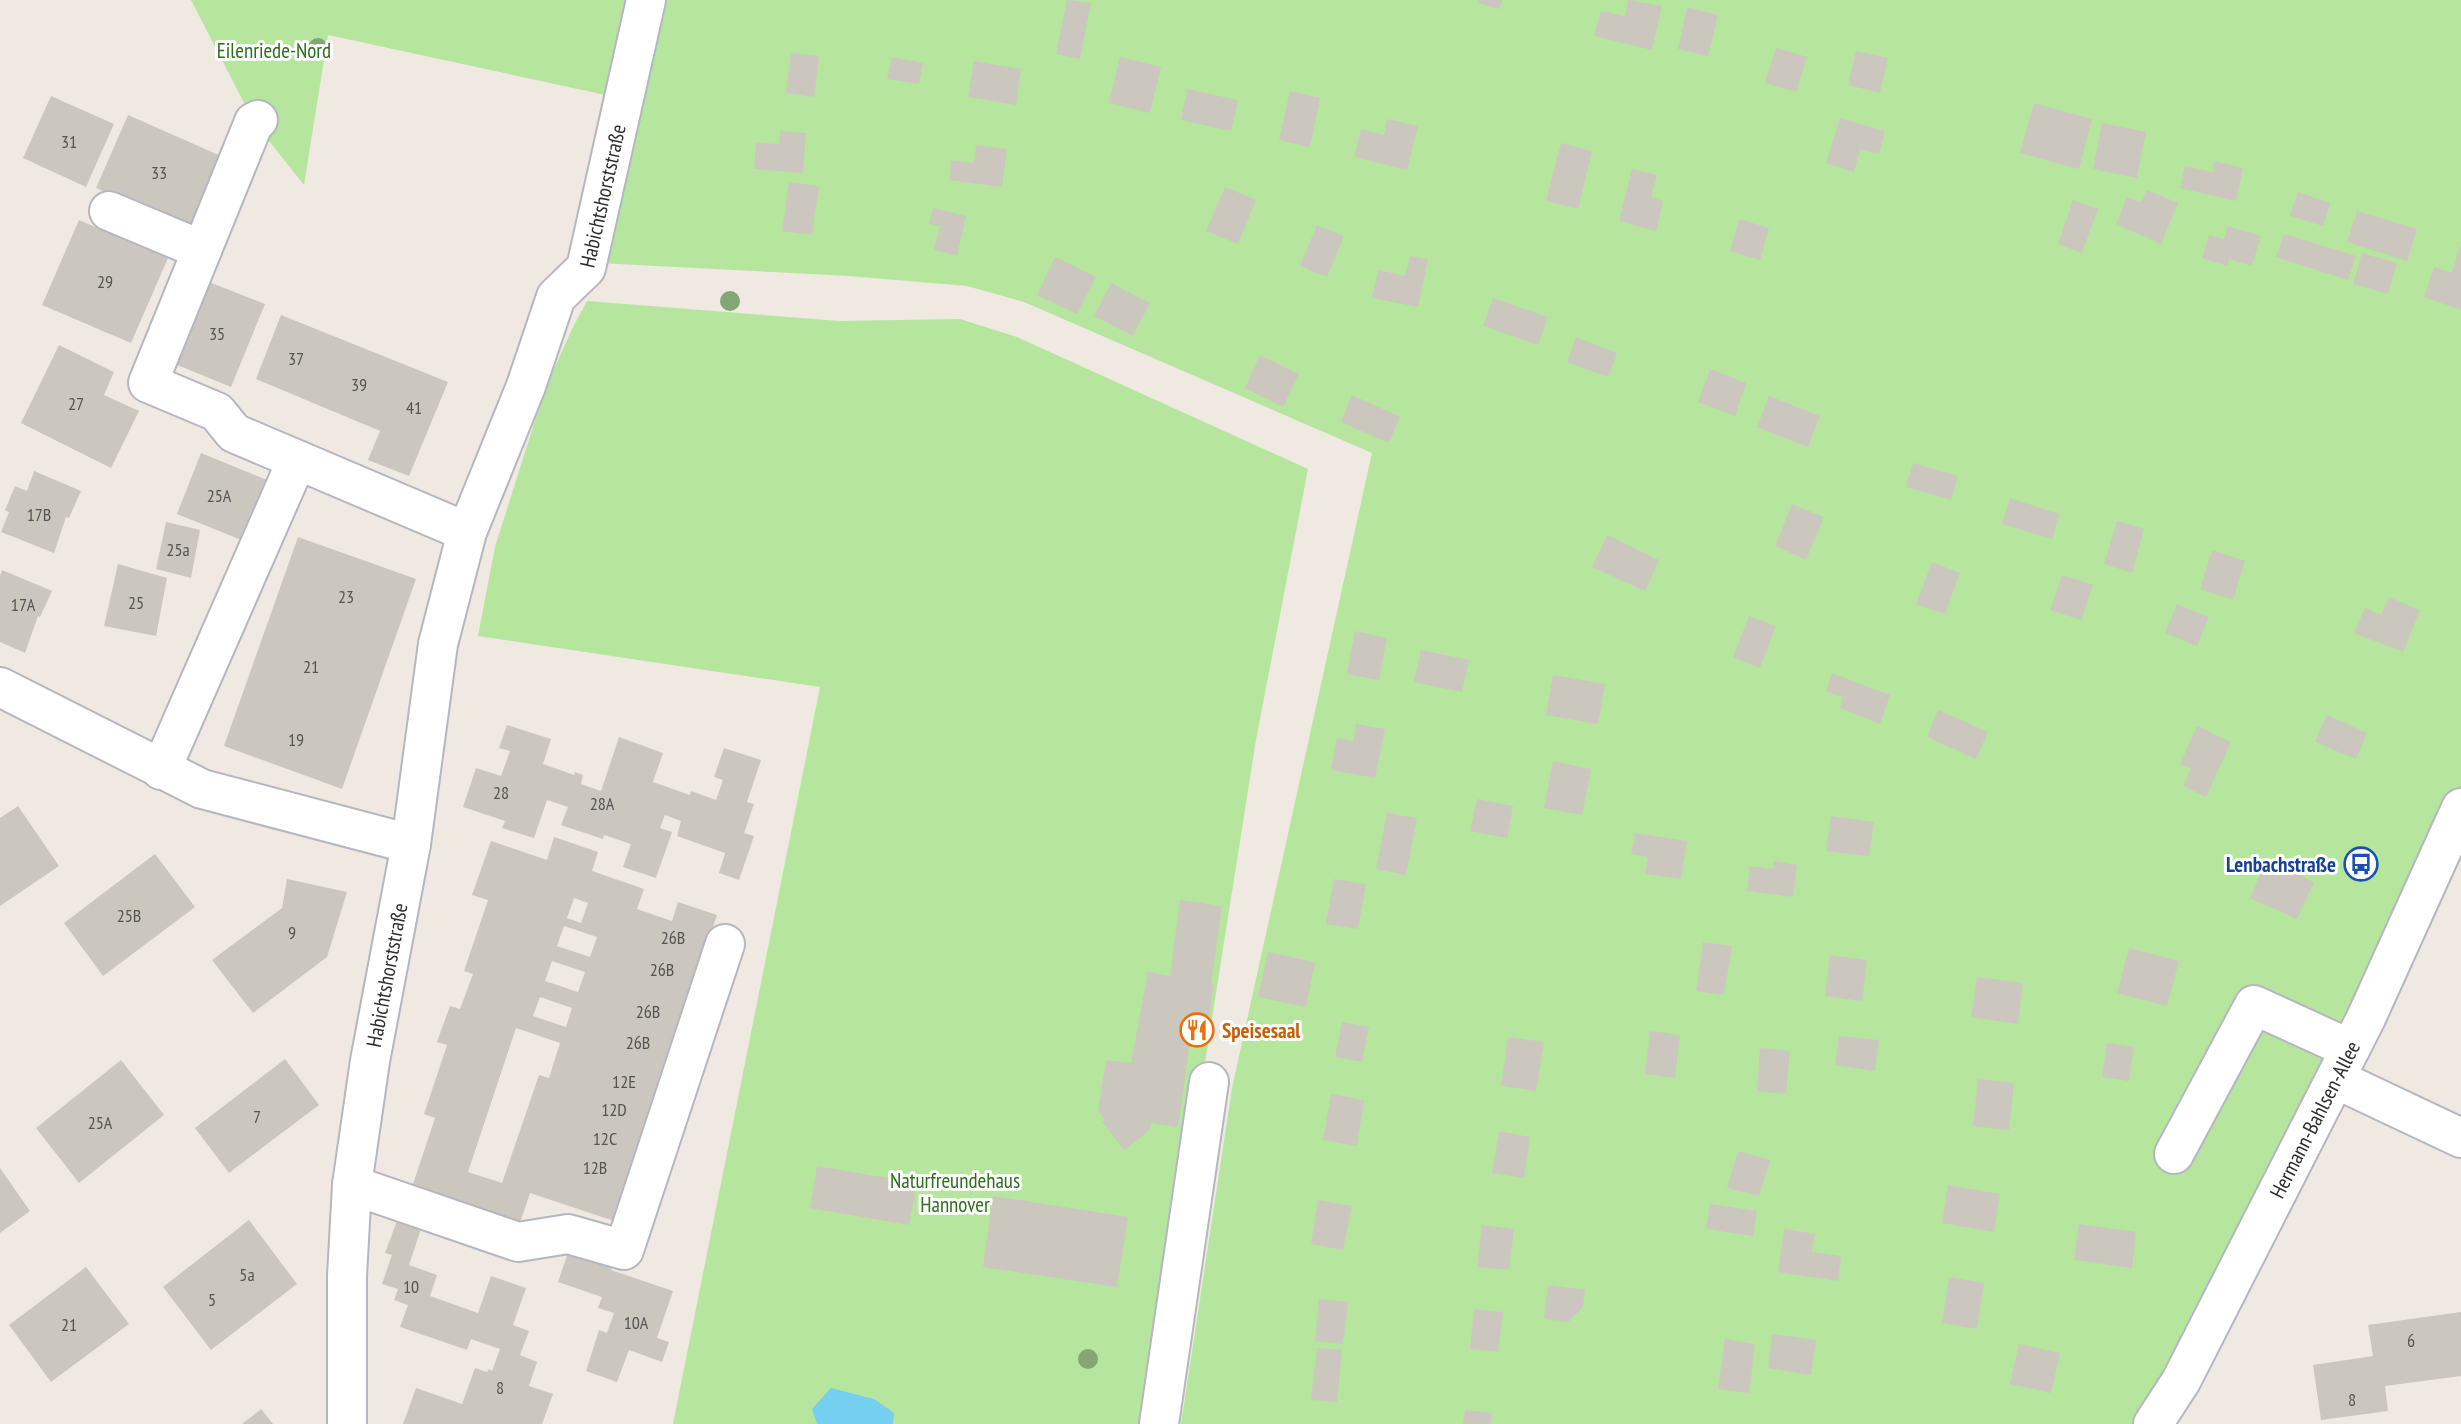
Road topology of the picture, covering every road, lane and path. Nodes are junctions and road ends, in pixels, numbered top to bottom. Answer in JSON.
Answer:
{"nodes":[{"id":1,"x":646,"y":0,"type":"edge"},
{"id":2,"x":258,"y":120,"type":"dead end"},
{"id":3,"x":109,"y":211,"type":"dead end"},
{"id":4,"x":202,"y":250,"type":"junction"},
{"id":5,"x":297,"y":460,"type":"junction"},
{"id":6,"x":467,"y":531,"type":"junction"},
{"id":7,"x":0,"y":687,"type":"edge"},
{"id":8,"x":161,"y":770,"type":"junction"},
{"id":9,"x":2461,"y":808,"type":"edge"},
{"id":10,"x":411,"y":844,"type":"junction"},
{"id":11,"x":725,"y":944,"type":"dead end"},
{"id":12,"x":2343,"y":1064,"type":"junction"},
{"id":13,"x":1209,"y":1082,"type":"dead end"},
{"id":14,"x":2461,"y":1138,"type":"edge"},
{"id":15,"x":2174,"y":1154,"type":"dead end"},
{"id":16,"x":352,"y":1185,"type":"junction"},
{"id":17,"x":347,"y":1424,"type":"edge"},
{"id":18,"x":1159,"y":1424,"type":"edge"},
{"id":19,"x":2153,"y":1424,"type":"edge"}],
"edges":[{"from":1,"to":6,"type":"street","name":"Habichtshorststraße"},
{"from":2,"to":4,"type":"street"},
{"from":3,"to":4,"type":"street"},
{"from":4,"to":5,"type":"street"},
{"from":5,"to":6,"type":"street"},
{"from":5,"to":8,"type":"street"},
{"from":6,"to":10,"type":"street","name":"Habichtshorststraße"},
{"from":7,"to":8,"type":"street"},
{"from":8,"to":10,"type":"street"},
{"from":9,"to":12,"type":"street","name":"Hermann-Bahlsen-Allee"},
{"from":10,"to":16,"type":"street","name":"Habichtshorststraße"},
{"from":11,"to":16,"type":"street"},
{"from":12,"to":14,"type":"street"},
{"from":12,"to":15,"type":"street"},
{"from":12,"to":19,"type":"street","name":"Hermann-Bahlsen-Allee"},
{"from":13,"to":18,"type":"street"},
{"from":16,"to":17,"type":"street","name":"Habichtshorststraße"}]}
